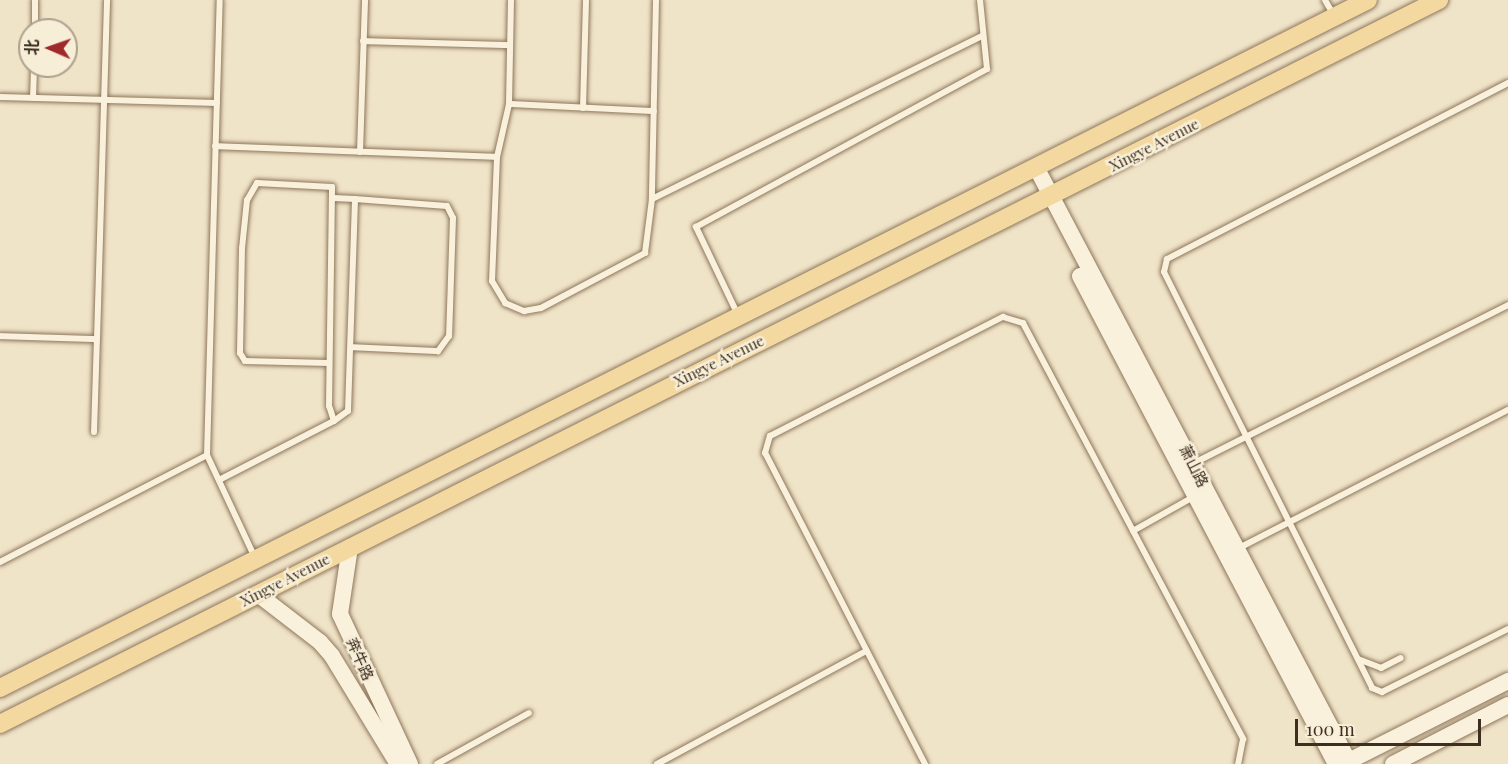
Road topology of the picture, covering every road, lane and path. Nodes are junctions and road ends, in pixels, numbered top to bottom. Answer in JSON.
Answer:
{"nodes":[{"id":1,"x":35,"y":0,"type":"edge"},
{"id":2,"x":107,"y":0,"type":"edge"},
{"id":3,"x":219,"y":0,"type":"edge"},
{"id":4,"x":365,"y":0,"type":"edge"},
{"id":5,"x":512,"y":0,"type":"edge"},
{"id":6,"x":586,"y":0,"type":"edge"},
{"id":7,"x":656,"y":0,"type":"edge"},
{"id":8,"x":980,"y":0,"type":"edge"},
{"id":9,"x":1325,"y":0,"type":"edge"},
{"id":10,"x":1368,"y":0,"type":"edge"},
{"id":11,"x":1439,"y":0,"type":"edge"},
{"id":12,"x":1335,"y":17,"type":"junction"},
{"id":13,"x":35,"y":18,"type":"edge"},
{"id":14,"x":982,"y":36,"type":"junction"},
{"id":15,"x":363,"y":41,"type":"junction"},
{"id":16,"x":510,"y":45,"type":"junction"},
{"id":17,"x":34,"y":78,"type":"edge"},
{"id":18,"x":1508,"y":83,"type":"edge"},
{"id":19,"x":0,"y":98,"type":"edge"},
{"id":20,"x":33,"y":98,"type":"junction"},
{"id":21,"x":104,"y":100,"type":"junction"},
{"id":22,"x":217,"y":103,"type":"junction"},
{"id":23,"x":509,"y":104,"type":"junction"},
{"id":24,"x":583,"y":108,"type":"junction"},
{"id":25,"x":654,"y":111,"type":"junction"},
{"id":26,"x":215,"y":146,"type":"junction"},
{"id":27,"x":360,"y":152,"type":"junction"},
{"id":28,"x":497,"y":157,"type":"junction"},
{"id":29,"x":1032,"y":172,"type":"junction"},
{"id":30,"x":334,"y":198,"type":"junction"},
{"id":31,"x":356,"y":199,"type":"junction"},
{"id":32,"x":652,"y":199,"type":"junction"},
{"id":33,"x":1046,"y":199,"type":"junction"},
{"id":34,"x":1508,"y":305,"type":"edge"},
{"id":35,"x":739,"y":319,"type":"junction"},
{"id":36,"x":0,"y":336,"type":"edge"},
{"id":37,"x":97,"y":339,"type":"junction"},
{"id":38,"x":351,"y":347,"type":"junction"},
{"id":39,"x":329,"y":363,"type":"junction"},
{"id":40,"x":1508,"y":410,"type":"edge"},
{"id":41,"x":334,"y":421,"type":"junction"},
{"id":42,"x":94,"y":432,"type":"dead end"},
{"id":43,"x":1246,"y":437,"type":"junction"},
{"id":44,"x":207,"y":455,"type":"junction"},
{"id":45,"x":1193,"y":464,"type":"junction"},
{"id":46,"x":219,"y":480,"type":"junction"},
{"id":47,"x":1201,"y":492,"type":"junction"},
{"id":48,"x":1289,"y":522,"type":"junction"},
{"id":49,"x":1133,"y":531,"type":"junction"},
{"id":50,"x":350,"y":547,"type":"junction"},
{"id":51,"x":1237,"y":549,"type":"junction"},
{"id":52,"x":257,"y":561,"type":"junction"},
{"id":53,"x":0,"y":562,"type":"edge"},
{"id":54,"x":259,"y":595,"type":"junction"},
{"id":55,"x":1508,"y":628,"type":"edge"},
{"id":56,"x":866,"y":651,"type":"junction"},
{"id":57,"x":1401,"y":658,"type":"dead end"},
{"id":58,"x":1358,"y":659,"type":"junction"},
{"id":59,"x":1508,"y":681,"type":"edge"},
{"id":60,"x":0,"y":688,"type":"edge"},
{"id":61,"x":1508,"y":705,"type":"edge"},
{"id":62,"x":529,"y":714,"type":"dead end"},
{"id":63,"x":0,"y":724,"type":"edge"},
{"id":64,"x":1345,"y":763,"type":"edge"},
{"id":65,"x":398,"y":764,"type":"edge"},
{"id":66,"x":410,"y":764,"type":"edge"},
{"id":67,"x":437,"y":764,"type":"edge"},
{"id":68,"x":657,"y":764,"type":"edge"},
{"id":69,"x":924,"y":764,"type":"edge"},
{"id":70,"x":1238,"y":764,"type":"edge"},
{"id":71,"x":1393,"y":764,"type":"edge"}],
"edges":[{"from":1,"to":13,"type":"lane"},
{"from":2,"to":21,"type":"lane"},
{"from":3,"to":22,"type":"lane"},
{"from":4,"to":15,"type":"lane"},
{"from":5,"to":16,"type":"lane"},
{"from":6,"to":24,"type":"lane"},
{"from":7,"to":25,"type":"lane"},
{"from":8,"to":14,"type":"lane"},
{"from":9,"to":12,"type":"lane"},
{"from":10,"to":12,"type":"main road","name":"Xingye Avenue"},
{"from":11,"to":33,"type":"main road","name":"Xingye Avenue"},
{"from":12,"to":29,"type":"main road","name":"Xingye Avenue"},
{"from":14,"to":32,"type":"lane"},
{"from":14,"to":35,"type":"lane"},
{"from":15,"to":16,"type":"lane"},
{"from":15,"to":27,"type":"lane"},
{"from":16,"to":23,"type":"lane"},
{"from":17,"to":20,"type":"lane"},
{"from":18,"to":43,"type":"lane"},
{"from":19,"to":20,"type":"lane"},
{"from":20,"to":21,"type":"lane"},
{"from":21,"to":22,"type":"lane"},
{"from":21,"to":37,"type":"lane"},
{"from":22,"to":26,"type":"lane"},
{"from":23,"to":24,"type":"lane"},
{"from":23,"to":28,"type":"lane"},
{"from":24,"to":25,"type":"lane"},
{"from":25,"to":32,"type":"lane"},
{"from":26,"to":27,"type":"lane"},
{"from":26,"to":44,"type":"lane"},
{"from":27,"to":28,"type":"lane"},
{"from":28,"to":32,"type":"lane"},
{"from":29,"to":33,"type":"street","name":"萧山路"},
{"from":29,"to":35,"type":"main road","name":"Xingye Avenue"},
{"from":30,"to":31,"type":"lane"},
{"from":30,"to":39,"type":"lane"},
{"from":30,"to":39,"type":"lane"},
{"from":31,"to":38,"type":"lane"},
{"from":31,"to":38,"type":"lane"},
{"from":33,"to":45,"type":"street","name":"萧山路"},
{"from":33,"to":47,"type":"street","name":"萧山路"},
{"from":33,"to":50,"type":"main road","name":"Xingye Avenue"},
{"from":34,"to":43,"type":"lane"},
{"from":35,"to":52,"type":"main road","name":"Xingye Avenue"},
{"from":36,"to":37,"type":"lane"},
{"from":37,"to":42,"type":"lane"},
{"from":38,"to":41,"type":"lane"},
{"from":39,"to":41,"type":"lane"},
{"from":40,"to":48,"type":"lane"},
{"from":41,"to":46,"type":"lane"},
{"from":43,"to":45,"type":"lane"},
{"from":43,"to":48,"type":"lane"},
{"from":44,"to":46,"type":"lane"},
{"from":44,"to":53,"type":"lane"},
{"from":45,"to":47,"type":"street","name":"萧山路"},
{"from":46,"to":52,"type":"lane"},
{"from":47,"to":49,"type":"lane"},
{"from":47,"to":51,"type":"street","name":"萧山路"},
{"from":47,"to":64,"type":"street","name":"萧山路"},
{"from":48,"to":51,"type":"lane"},
{"from":48,"to":58,"type":"lane"},
{"from":49,"to":56,"type":"lane"},
{"from":49,"to":70,"type":"lane"},
{"from":50,"to":54,"type":"main road","name":"Xingye Avenue"},
{"from":50,"to":66,"type":"street","name":"奔牛路"},
{"from":51,"to":64,"type":"street","name":"萧山路"},
{"from":52,"to":60,"type":"main road","name":"Xingye Avenue"},
{"from":54,"to":63,"type":"main road","name":"Xingye Avenue"},
{"from":54,"to":65,"type":"street","name":"奔牛路"},
{"from":55,"to":58,"type":"lane"},
{"from":56,"to":68,"type":"lane"},
{"from":56,"to":69,"type":"lane"},
{"from":57,"to":58,"type":"lane"},
{"from":59,"to":64,"type":"street"},
{"from":61,"to":71,"type":"street"},
{"from":62,"to":67,"type":"lane"}]}
